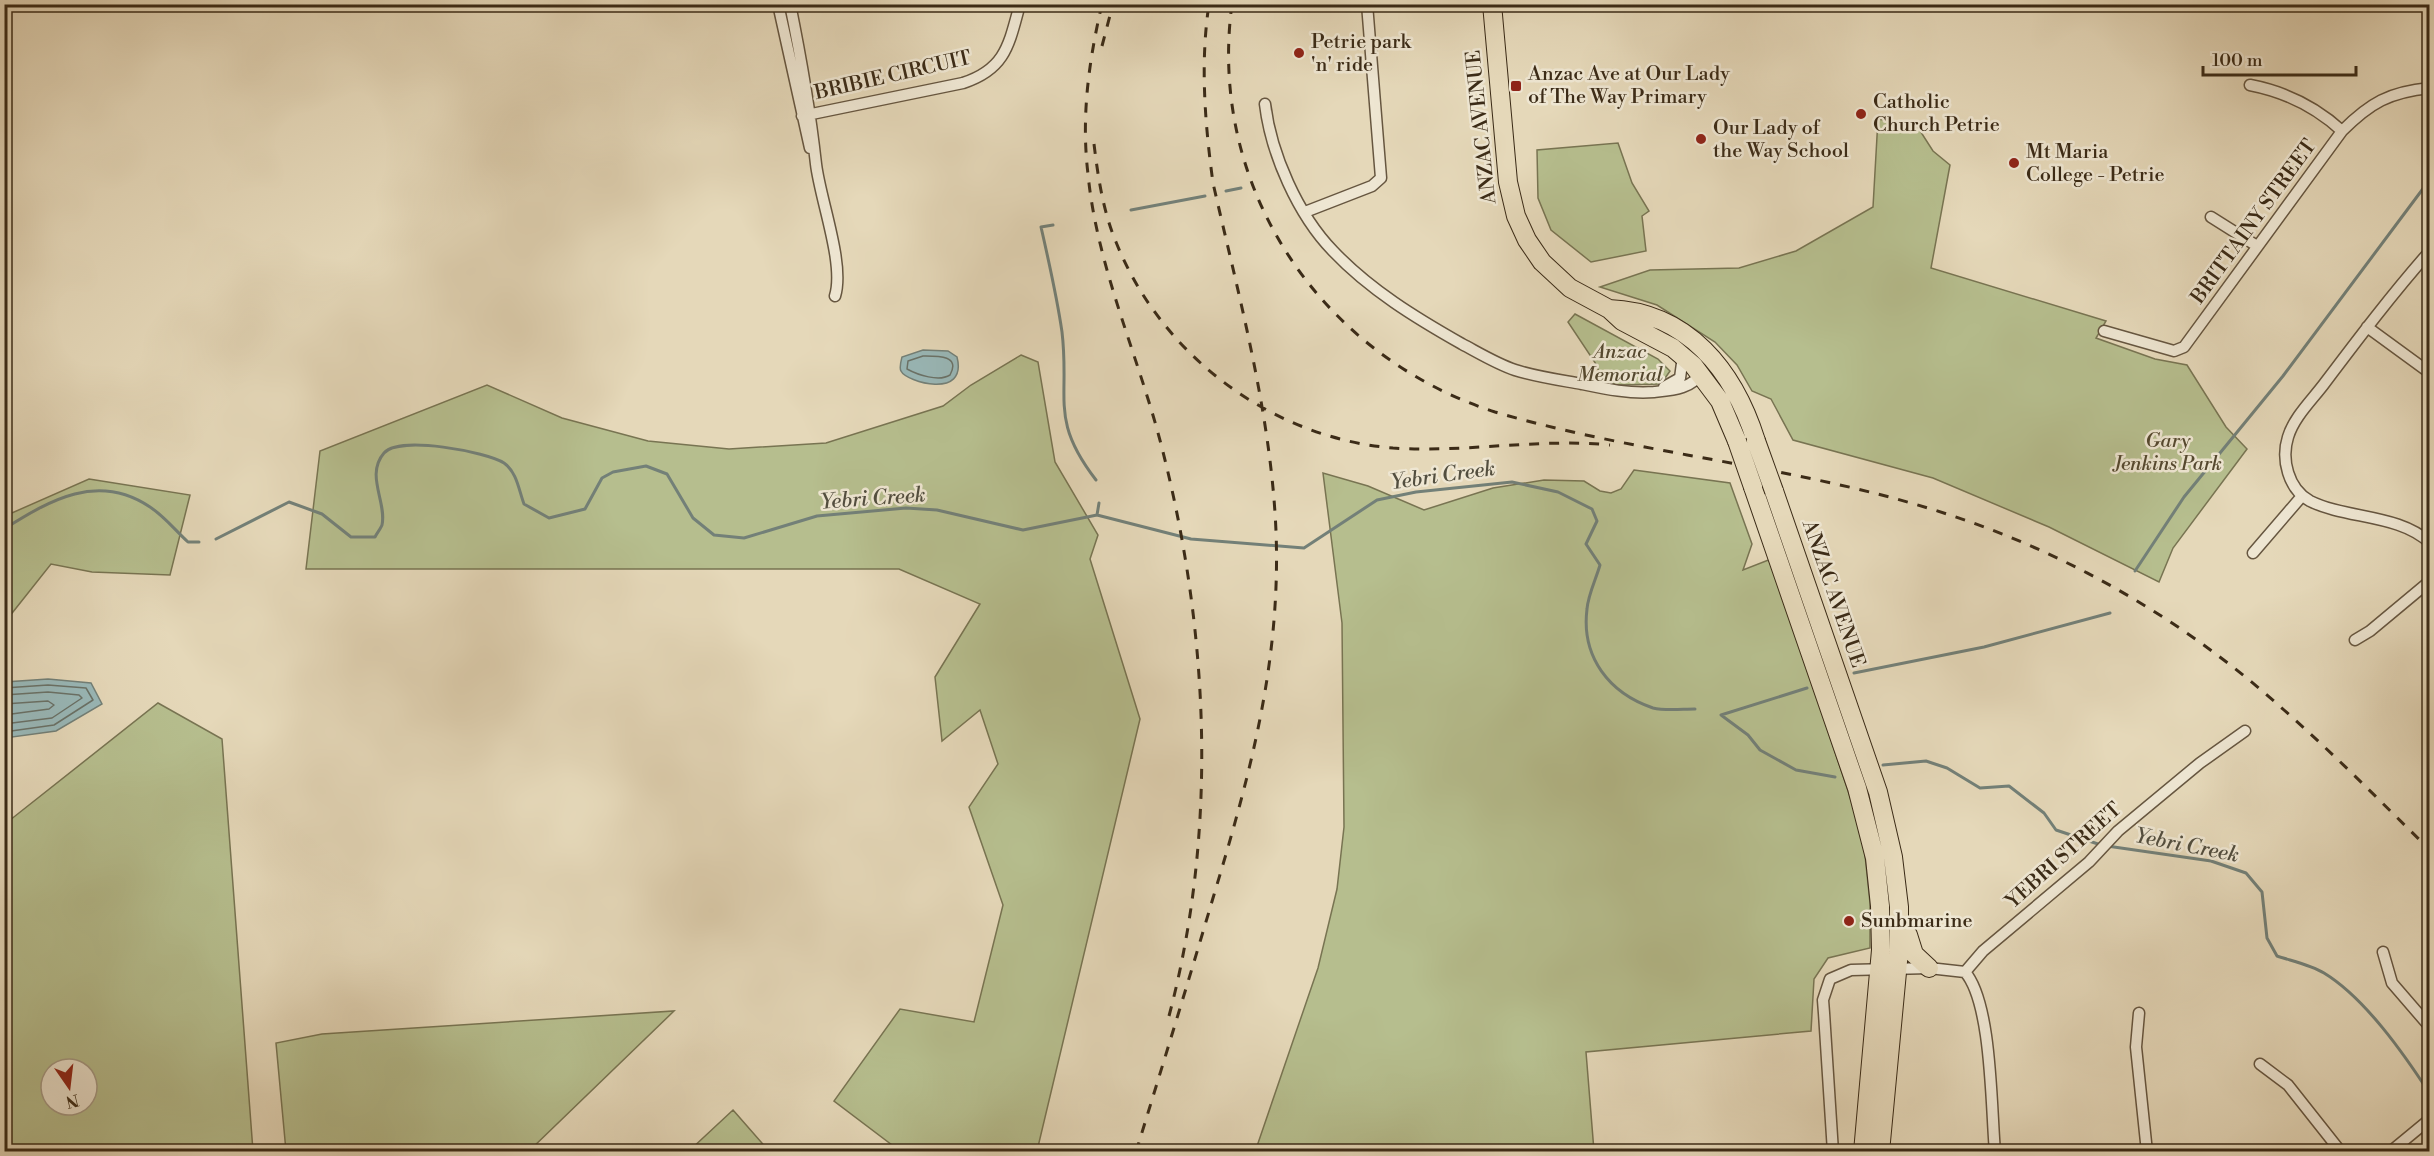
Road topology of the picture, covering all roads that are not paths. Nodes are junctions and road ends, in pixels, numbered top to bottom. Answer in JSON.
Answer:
{"nodes":[{"id":1,"x":777,"y":4,"type":"edge"},
{"id":2,"x":790,"y":4,"type":"edge"},
{"id":3,"x":1020,"y":4,"type":"edge"},
{"id":4,"x":1367,"y":4,"type":"edge"},
{"id":5,"x":1492,"y":4,"type":"edge"},
{"id":6,"x":2250,"y":85,"type":"dead end"},
{"id":7,"x":2430,"y":88,"type":"edge"},
{"id":8,"x":1265,"y":104,"type":"dead end"},
{"id":9,"x":806,"y":115,"type":"junction"},
{"id":10,"x":2342,"y":131,"type":"junction"},
{"id":11,"x":1305,"y":212,"type":"junction"},
{"id":12,"x":2211,"y":217,"type":"dead end"},
{"id":13,"x":2257,"y":246,"type":"junction"},
{"id":14,"x":2430,"y":251,"type":"edge"},
{"id":15,"x":835,"y":296,"type":"dead end"},
{"id":16,"x":1609,"y":309,"type":"junction"},
{"id":17,"x":2367,"y":327,"type":"junction"},
{"id":18,"x":2104,"y":331,"type":"dead end"},
{"id":19,"x":1704,"y":348,"type":"junction"},
{"id":20,"x":1683,"y":356,"type":"junction"},
{"id":21,"x":1702,"y":374,"type":"junction"},
{"id":22,"x":2430,"y":374,"type":"edge"},
{"id":23,"x":1656,"y":392,"type":"junction"},
{"id":24,"x":2302,"y":496,"type":"junction"},
{"id":25,"x":2430,"y":543,"type":"edge"},
{"id":26,"x":2253,"y":553,"type":"dead end"},
{"id":27,"x":2430,"y":580,"type":"edge"},
{"id":28,"x":2355,"y":640,"type":"dead end"},
{"id":29,"x":2245,"y":731,"type":"dead end"},
{"id":30,"x":1900,"y":926,"type":"junction"},
{"id":31,"x":2383,"y":951,"type":"dead end"},
{"id":32,"x":1929,"y":968,"type":"junction"},
{"id":33,"x":1889,"y":970,"type":"junction"},
{"id":34,"x":1965,"y":972,"type":"junction"},
{"id":35,"x":2139,"y":1013,"type":"dead end"},
{"id":36,"x":2430,"y":1027,"type":"edge"},
{"id":37,"x":2260,"y":1064,"type":"dead end"},
{"id":38,"x":2430,"y":1119,"type":"edge"},
{"id":39,"x":1833,"y":1152,"type":"edge"},
{"id":40,"x":1863,"y":1152,"type":"edge"},
{"id":41,"x":1880,"y":1152,"type":"edge"},
{"id":42,"x":1995,"y":1152,"type":"edge"},
{"id":43,"x":2147,"y":1152,"type":"edge"},
{"id":44,"x":2341,"y":1152,"type":"edge"},
{"id":45,"x":2390,"y":1152,"type":"edge"}],
"edges":[{"from":1,"to":9,"type":"street"},
{"from":2,"to":9,"type":"street"},
{"from":3,"to":9,"type":"street","name":"BRIBIE CIRCUIT"},
{"from":4,"to":11,"type":"street"},
{"from":5,"to":16,"type":"highway","name":"ANZAC AVENUE"},
{"from":6,"to":10,"type":"street"},
{"from":7,"to":10,"type":"street","name":"BRITTAINY STREET"},
{"from":8,"to":11,"type":"street"},
{"from":9,"to":15,"type":"street"},
{"from":10,"to":13,"type":"street","name":"BRITTAINY STREET"},
{"from":11,"to":23,"type":"street"},
{"from":12,"to":13,"type":"street"},
{"from":13,"to":18,"type":"street","name":"BRITTAINY STREET"},
{"from":14,"to":17,"type":"street"},
{"from":16,"to":19,"type":"highway","name":"ANZAC AVENUE"},
{"from":16,"to":20,"type":"highway","name":"ANZAC AVENUE"},
{"from":17,"to":22,"type":"street"},
{"from":17,"to":24,"type":"street"},
{"from":19,"to":21,"type":"street"},
{"from":19,"to":30,"type":"highway","name":"ANZAC AVENUE","bridge":true},
{"from":20,"to":21,"type":"highway","name":"ANZAC AVENUE"},
{"from":20,"to":23,"type":"street"},
{"from":21,"to":23,"type":"street"},
{"from":21,"to":33,"type":"highway","name":"ANZAC AVENUE","bridge":true},
{"from":24,"to":25,"type":"street"},
{"from":24,"to":26,"type":"street"},
{"from":27,"to":28,"type":"street"},
{"from":29,"to":34,"type":"street","name":"YEBRI STREET"},
{"from":30,"to":32,"type":"highway"},
{"from":30,"to":33,"type":"highway","name":"ANZAC AVENUE"},
{"from":31,"to":36,"type":"street"},
{"from":32,"to":33,"type":"street"},
{"from":32,"to":34,"type":"street"},
{"from":33,"to":39,"type":"street"},
{"from":33,"to":40,"type":"highway","name":"ANZAC AVENUE"},
{"from":33,"to":41,"type":"highway","name":"ANZAC AVENUE"},
{"from":34,"to":42,"type":"street"},
{"from":35,"to":43,"type":"street"},
{"from":37,"to":44,"type":"street"},
{"from":38,"to":45,"type":"street"}]}
